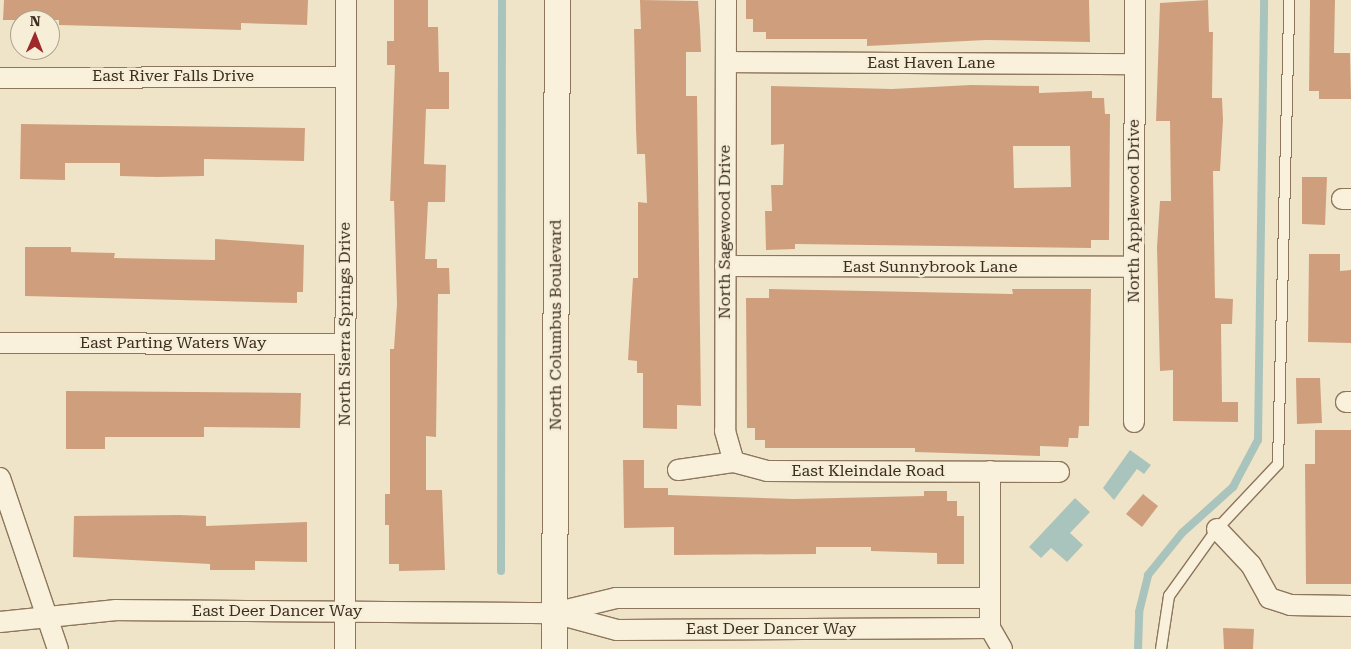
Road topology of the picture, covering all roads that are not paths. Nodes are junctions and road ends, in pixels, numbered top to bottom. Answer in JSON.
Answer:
{"nodes":[{"id":1,"x":346,"y":0,"type":"edge"},
{"id":2,"x":557,"y":0,"type":"edge"},
{"id":3,"x":726,"y":0,"type":"edge"},
{"id":4,"x":1136,"y":0,"type":"edge"},
{"id":5,"x":1289,"y":0,"type":"edge"},
{"id":6,"x":726,"y":62,"type":"junction"},
{"id":7,"x":1135,"y":64,"type":"junction"},
{"id":8,"x":346,"y":77,"type":"junction"},
{"id":9,"x":0,"y":78,"type":"edge"},
{"id":10,"x":725,"y":266,"type":"junction"},
{"id":11,"x":1134,"y":268,"type":"junction"},
{"id":12,"x":0,"y":342,"type":"edge"},
{"id":13,"x":345,"y":344,"type":"junction"},
{"id":14,"x":1134,"y":422,"type":"dead end"},
{"id":15,"x":734,"y":462,"type":"junction"},
{"id":16,"x":678,"y":470,"type":"dead end"},
{"id":17,"x":990,"y":471,"type":"junction"},
{"id":18,"x":1059,"y":472,"type":"dead end"},
{"id":19,"x":0,"y":478,"type":"edge"},
{"id":20,"x":1217,"y":529,"type":"junction"},
{"id":21,"x":990,"y":598,"type":"junction"},
{"id":22,"x":1351,"y":606,"type":"edge"},
{"id":23,"x":345,"y":612,"type":"junction"},
{"id":24,"x":554,"y":613,"type":"junction"},
{"id":25,"x":49,"y":614,"type":"junction"},
{"id":26,"x":0,"y":622,"type":"edge"},
{"id":27,"x":990,"y":628,"type":"junction"},
{"id":28,"x":58,"y":649,"type":"edge"},
{"id":29,"x":345,"y":649,"type":"edge"},
{"id":30,"x":554,"y":649,"type":"edge"},
{"id":31,"x":1002,"y":649,"type":"edge"},
{"id":32,"x":1161,"y":649,"type":"edge"}],
"edges":[{"from":1,"to":8,"type":"street","name":"North Sierra Springs Drive"},
{"from":2,"to":24,"type":"street","name":"North Columbus Boulevard"},
{"from":3,"to":6,"type":"street","name":"North Sagewood Drive"},
{"from":4,"to":7,"type":"street","name":"North Applewood Drive"},
{"from":5,"to":20,"type":"lane"},
{"from":6,"to":7,"type":"street","name":"East Haven Lane"},
{"from":6,"to":10,"type":"street","name":"North Sagewood Drive"},
{"from":7,"to":11,"type":"street","name":"North Applewood Drive"},
{"from":8,"to":9,"type":"street","name":"East River Falls Drive"},
{"from":8,"to":13,"type":"street","name":"North Sierra Springs Drive"},
{"from":10,"to":11,"type":"street","name":"East Sunnybrook Lane"},
{"from":10,"to":15,"type":"street","name":"North Sagewood Drive"},
{"from":11,"to":14,"type":"street","name":"North Applewood Drive"},
{"from":12,"to":13,"type":"street","name":"East Parting Waters Way"},
{"from":13,"to":23,"type":"street","name":"North Sierra Springs Drive"},
{"from":15,"to":16,"type":"street","name":"East Kleindale Road"},
{"from":15,"to":17,"type":"street","name":"East Kleindale Road"},
{"from":17,"to":18,"type":"street","name":"East Kleindale Road"},
{"from":17,"to":21,"type":"street"},
{"from":19,"to":25,"type":"street"},
{"from":20,"to":22,"type":"street"},
{"from":20,"to":32,"type":"lane"},
{"from":21,"to":24,"type":"street","name":"East Deer Dancer Way"},
{"from":21,"to":27,"type":"street"},
{"from":23,"to":24,"type":"street","name":"East Deer Dancer Way"},
{"from":23,"to":25,"type":"street","name":"East Deer Dancer Way"},
{"from":23,"to":29,"type":"street","name":"North Sierra Springs Drive"},
{"from":24,"to":27,"type":"street","name":"East Deer Dancer Way"},
{"from":24,"to":30,"type":"street","name":"North Columbus Boulevard"},
{"from":25,"to":26,"type":"street","name":"East Deer Dancer Way"},
{"from":25,"to":28,"type":"street"},
{"from":27,"to":31,"type":"street"}]}
